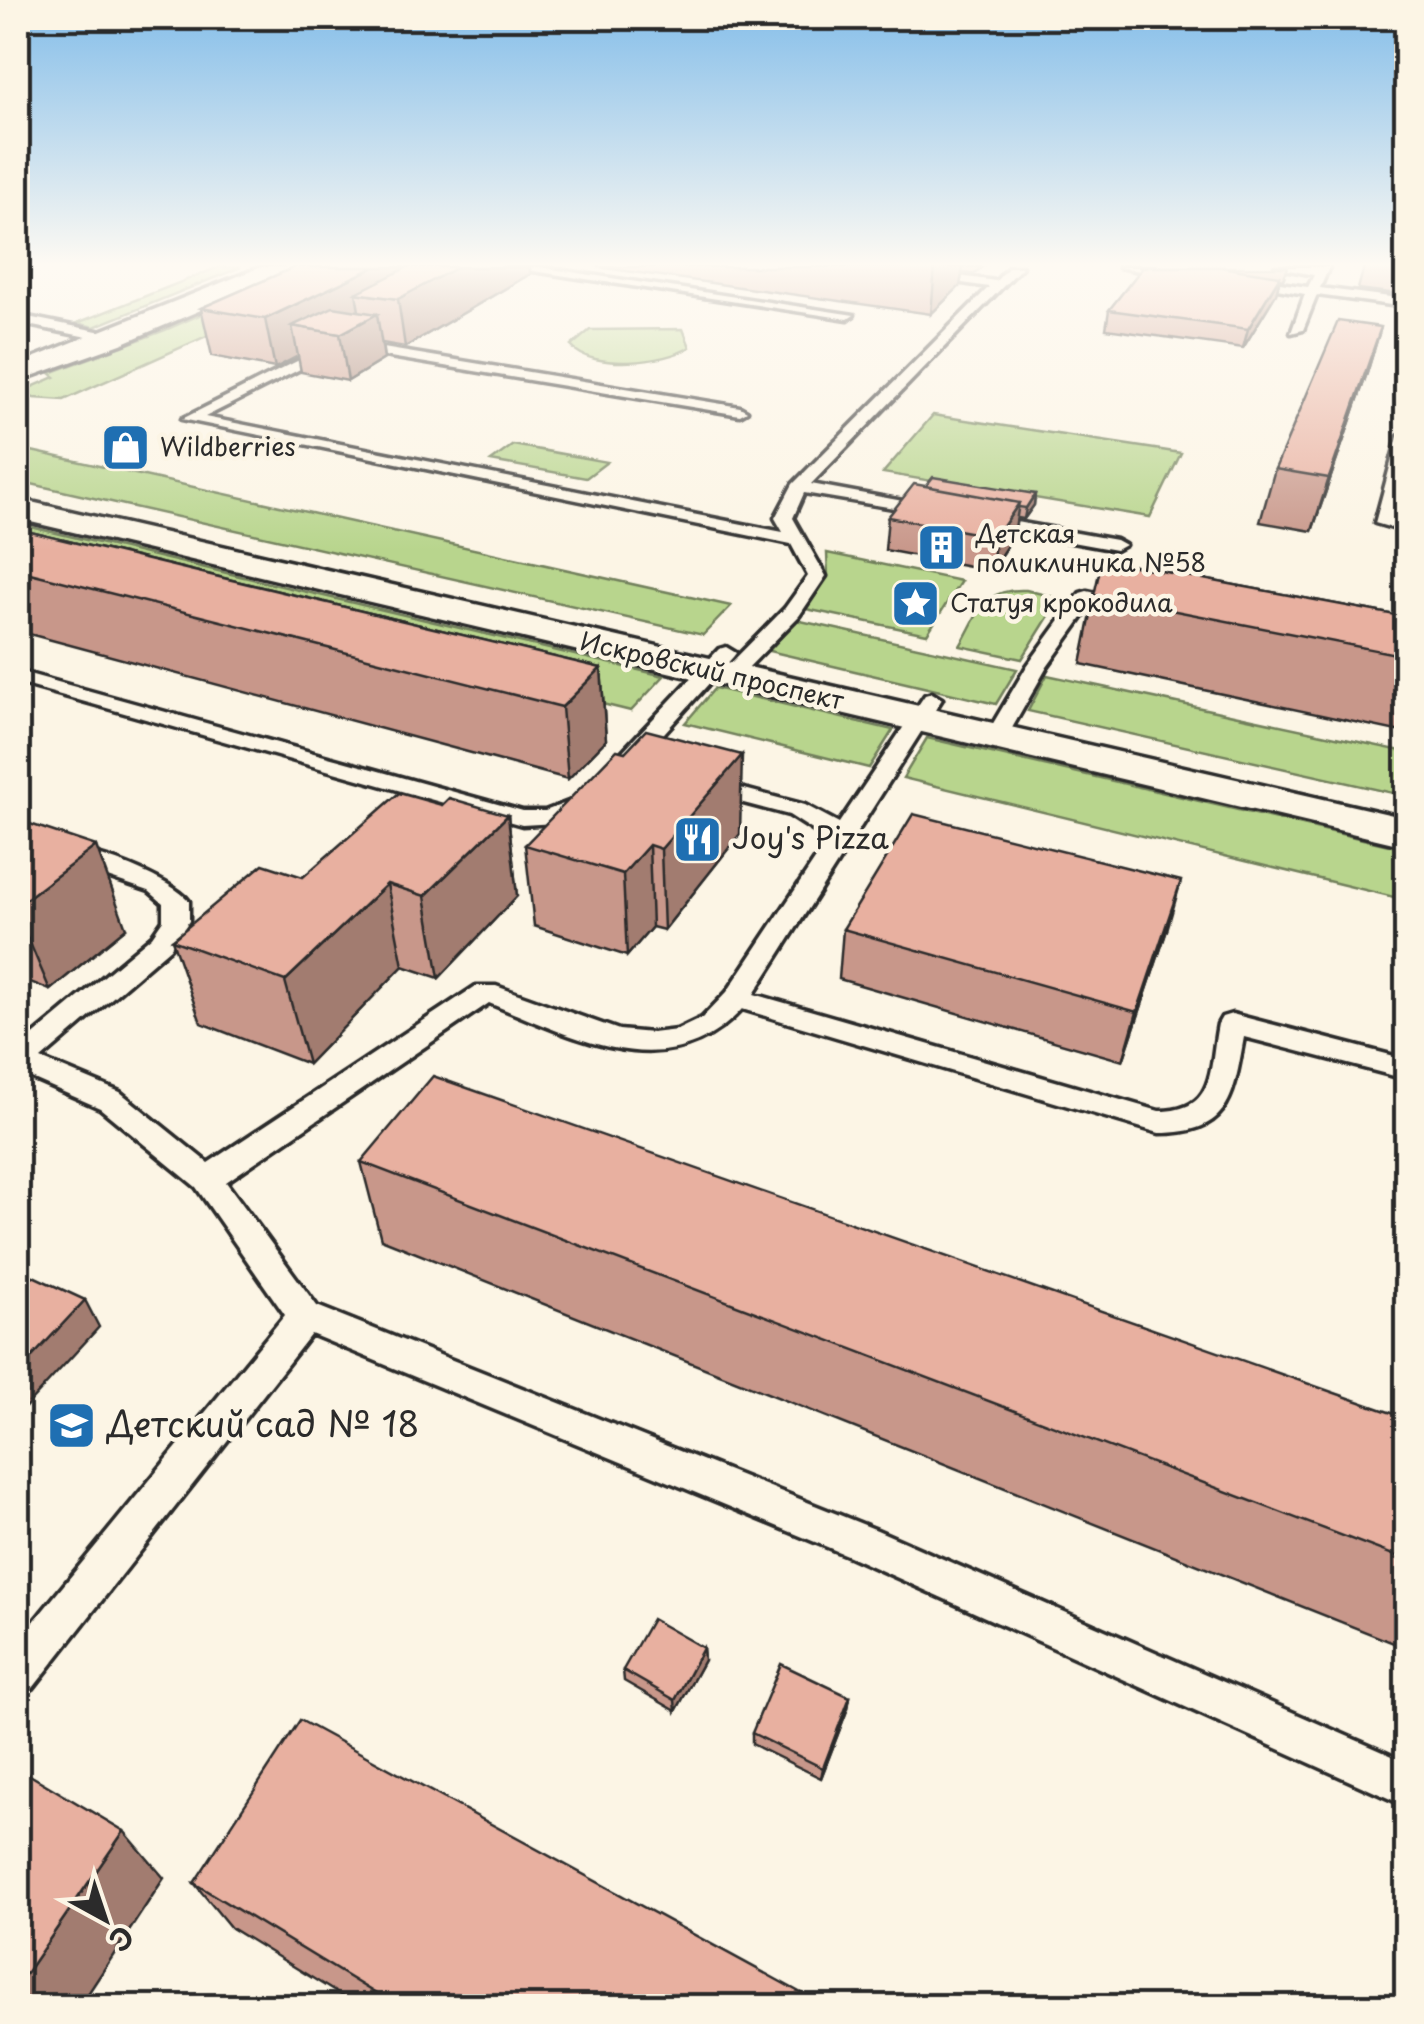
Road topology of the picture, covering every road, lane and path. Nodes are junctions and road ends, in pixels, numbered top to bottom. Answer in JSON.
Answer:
{"nodes":[{"id":1,"x":44,"y":361,"type":"edge"},
{"id":2,"x":304,"y":361,"type":"edge"},
{"id":3,"x":444,"y":361,"type":"edge"},
{"id":4,"x":924,"y":361,"type":"edge"},
{"id":5,"x":18,"y":373,"type":"edge"},
{"id":6,"x":740,"y":410,"type":"dead end"},
{"id":7,"x":1406,"y":437,"type":"edge"},
{"id":8,"x":799,"y":487,"type":"junction"},
{"id":9,"x":18,"y":490,"type":"edge"},
{"id":10,"x":18,"y":509,"type":"edge"},
{"id":11,"x":1406,"y":527,"type":"edge"},
{"id":12,"x":793,"y":539,"type":"junction"},
{"id":13,"x":1116,"y":545,"type":"dead end"},
{"id":14,"x":1156,"y":611,"type":"edge"},
{"id":15,"x":728,"y":664,"type":"junction"},
{"id":16,"x":18,"y":678,"type":"edge"},
{"id":17,"x":925,"y":709,"type":"junction"},
{"id":18,"x":1001,"y":727,"type":"junction"},
{"id":19,"x":611,"y":776,"type":"junction"},
{"id":20,"x":1406,"y":808,"type":"edge"},
{"id":21,"x":846,"y":832,"type":"junction"},
{"id":22,"x":1406,"y":832,"type":"edge"},
{"id":23,"x":52,"y":850,"type":"edge"},
{"id":24,"x":737,"y":998,"type":"junction"},
{"id":25,"x":18,"y":1062,"type":"edge"},
{"id":26,"x":1406,"y":1069,"type":"edge"},
{"id":27,"x":207,"y":1179,"type":"junction"},
{"id":28,"x":305,"y":1316,"type":"junction"},
{"id":29,"x":18,"y":1673,"type":"edge"},
{"id":30,"x":1406,"y":1784,"type":"edge"}],
"edges":[{"from":1,"to":5,"type":"street"},
{"from":2,"to":12,"type":"lane"},
{"from":3,"to":6,"type":"lane"},
{"from":4,"to":8,"type":"lane"},
{"from":7,"to":11,"type":"lane"},
{"from":8,"to":12,"type":"lane"},
{"from":8,"to":13,"type":"lane"},
{"from":9,"to":15,"type":"street","name":"Искровский проспект"},
{"from":10,"to":15,"type":"street","name":"Искровский проспект"},
{"from":12,"to":15,"type":"lane"},
{"from":14,"to":18,"type":"lane"},
{"from":15,"to":17,"type":"street","name":"Искровский проспект"},
{"from":15,"to":19,"type":"lane"},
{"from":16,"to":19,"type":"lane"},
{"from":17,"to":18,"type":"street","name":"Искровский проспект"},
{"from":17,"to":21,"type":"lane"},
{"from":18,"to":20,"type":"street","name":"Искровский проспект"},
{"from":18,"to":22,"type":"street","name":"Искровский проспект"},
{"from":19,"to":21,"type":"lane"},
{"from":21,"to":24,"type":"lane"},
{"from":23,"to":25,"type":"lane"},
{"from":24,"to":26,"type":"lane"},
{"from":24,"to":27,"type":"lane"},
{"from":25,"to":27,"type":"lane"},
{"from":27,"to":28,"type":"lane"},
{"from":28,"to":29,"type":"lane"},
{"from":28,"to":30,"type":"lane"}]}
